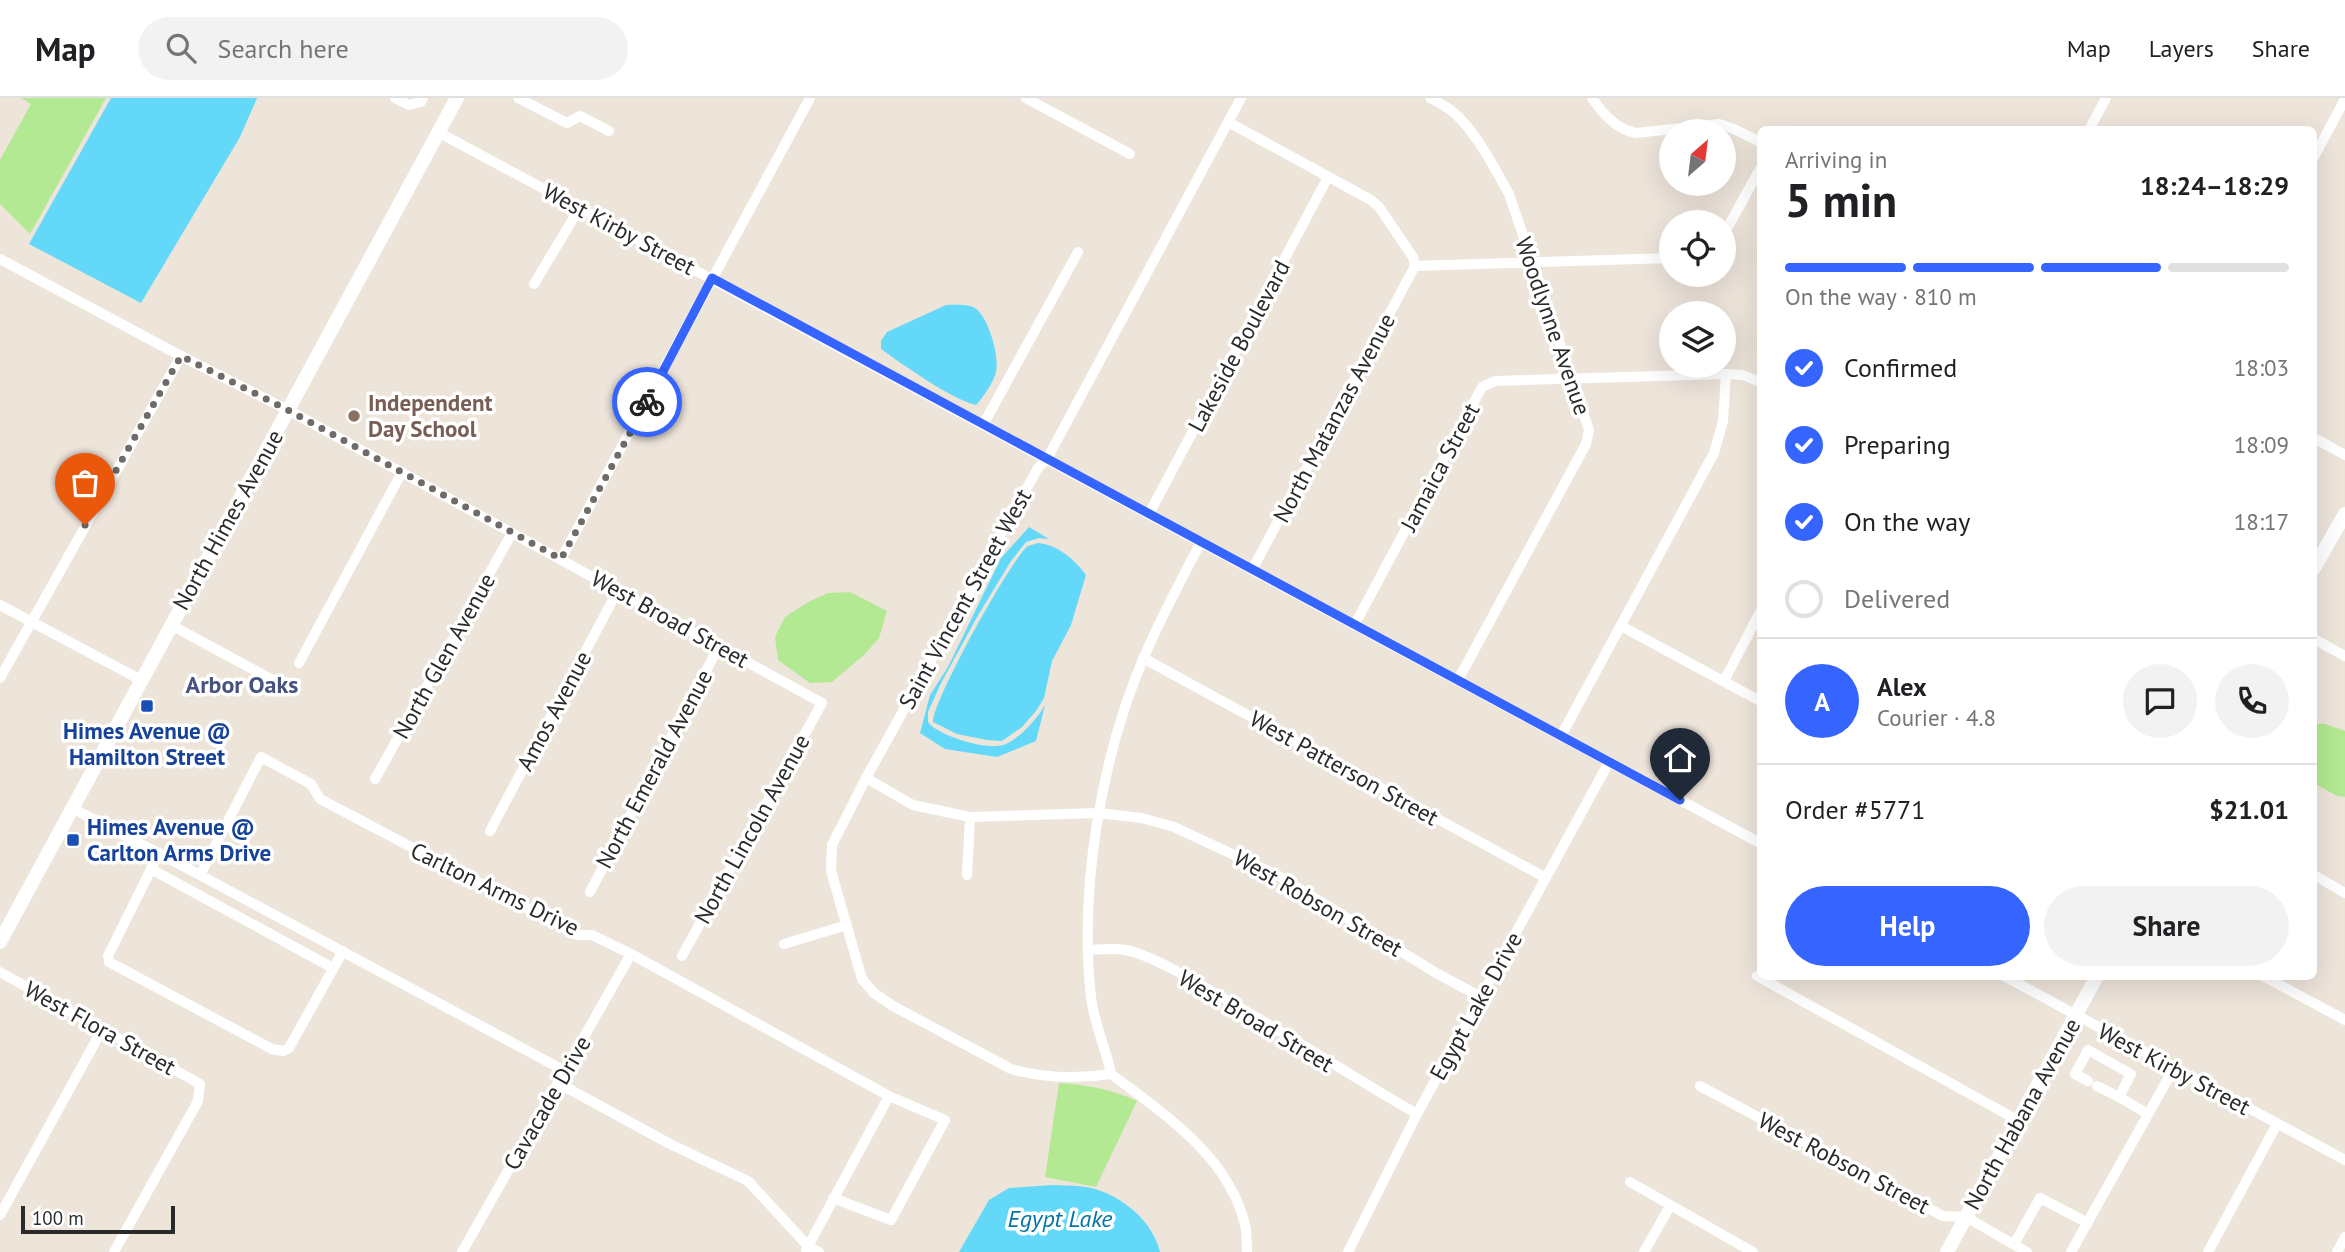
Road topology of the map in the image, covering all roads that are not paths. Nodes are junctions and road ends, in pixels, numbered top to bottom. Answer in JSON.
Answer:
{"nodes":[{"id":1,"x":395,"y":98,"type":"edge"},
{"id":2,"x":423,"y":98,"type":"edge"},
{"id":3,"x":457,"y":98,"type":"edge"},
{"id":4,"x":519,"y":98,"type":"edge"},
{"id":5,"x":810,"y":98,"type":"edge"},
{"id":6,"x":1026,"y":98,"type":"edge"},
{"id":7,"x":1241,"y":98,"type":"edge"},
{"id":8,"x":1430,"y":98,"type":"edge"},
{"id":9,"x":1592,"y":98,"type":"edge"},
{"id":10,"x":2106,"y":98,"type":"edge"},
{"id":11,"x":2345,"y":99,"type":"edge"},
{"id":12,"x":1228,"y":122,"type":"junction"},
{"id":13,"x":2092,"y":126,"type":"edge"},
{"id":14,"x":609,"y":131,"type":"dead end"},
{"id":15,"x":438,"y":132,"type":"junction"},
{"id":16,"x":1757,"y":140,"type":"edge"},
{"id":17,"x":2317,"y":151,"type":"edge"},
{"id":18,"x":1130,"y":154,"type":"dead end"},
{"id":19,"x":1757,"y":174,"type":"edge"},
{"id":20,"x":1328,"y":177,"type":"junction"},
{"id":21,"x":579,"y":209,"type":"junction"},
{"id":22,"x":1736,"y":212,"type":"edge"},
{"id":23,"x":1078,"y":252,"type":"dead end"},
{"id":24,"x":1659,"y":258,"type":"edge"},
{"id":25,"x":0,"y":259,"type":"edge"},
{"id":26,"x":1532,"y":263,"type":"junction"},
{"id":27,"x":1415,"y":266,"type":"junction"},
{"id":28,"x":712,"y":278,"type":"junction"},
{"id":29,"x":534,"y":284,"type":"dead end"},
{"id":30,"x":181,"y":356,"type":"junction"},
{"id":31,"x":1736,"y":375,"type":"edge"},
{"id":32,"x":1659,"y":376,"type":"edge"},
{"id":33,"x":1570,"y":378,"type":"junction"},
{"id":34,"x":1726,"y":378,"type":"edge"},
{"id":35,"x":1757,"y":381,"type":"edge"},
{"id":36,"x":288,"y":410,"type":"junction"},
{"id":37,"x":983,"y":425,"type":"junction"},
{"id":38,"x":2317,"y":440,"type":"edge"},
{"id":39,"x":2345,"y":455,"type":"edge"},
{"id":40,"x":1047,"y":459,"type":"junction"},
{"id":41,"x":402,"y":472,"type":"junction"},
{"id":42,"x":1149,"y":514,"type":"junction"},
{"id":43,"x":2344,"y":518,"type":"edge"},
{"id":44,"x":512,"y":533,"type":"junction"},
{"id":45,"x":1201,"y":542,"type":"junction"},
{"id":46,"x":561,"y":559,"type":"junction"},
{"id":47,"x":2317,"y":563,"type":"edge"},
{"id":48,"x":1252,"y":570,"type":"junction"},
{"id":49,"x":618,"y":590,"type":"junction"},
{"id":50,"x":0,"y":605,"type":"edge"},
{"id":51,"x":1757,"y":618,"type":"edge"},
{"id":52,"x":30,"y":621,"type":"junction"},
{"id":53,"x":1355,"y":624,"type":"junction"},
{"id":54,"x":171,"y":625,"type":"junction"},
{"id":55,"x":1621,"y":626,"type":"junction"},
{"id":56,"x":2317,"y":641,"type":"edge"},
{"id":57,"x":719,"y":646,"type":"junction"},
{"id":58,"x":2345,"y":656,"type":"edge"},
{"id":59,"x":1143,"y":658,"type":"junction"},
{"id":60,"x":299,"y":663,"type":"dead end"},
{"id":61,"x":0,"y":678,"type":"edge"},
{"id":62,"x":141,"y":680,"type":"junction"},
{"id":63,"x":1458,"y":680,"type":"junction"},
{"id":64,"x":1724,"y":681,"type":"junction"},
{"id":65,"x":291,"y":690,"type":"dead end"},
{"id":66,"x":1757,"y":699,"type":"edge"},
{"id":67,"x":822,"y":703,"type":"joint"},
{"id":68,"x":1561,"y":736,"type":"junction"},
{"id":69,"x":1609,"y":762,"type":"junction"},
{"id":70,"x":866,"y":778,"type":"junction"},
{"id":71,"x":375,"y":779,"type":"dead end"},
{"id":72,"x":72,"y":808,"type":"junction"},
{"id":73,"x":1098,"y":813,"type":"junction"},
{"id":74,"x":970,"y":817,"type":"junction"},
{"id":75,"x":490,"y":831,"type":"dead end"},
{"id":76,"x":1757,"y":841,"type":"edge"},
{"id":77,"x":159,"y":853,"type":"junction"},
{"id":78,"x":151,"y":869,"type":"junction"},
{"id":79,"x":200,"y":875,"type":"junction"},
{"id":80,"x":967,"y":875,"type":"dead end"},
{"id":81,"x":2317,"y":877,"type":"edge"},
{"id":82,"x":1546,"y":878,"type":"junction"},
{"id":83,"x":590,"y":892,"type":"dead end"},
{"id":84,"x":2345,"y":893,"type":"edge"},
{"id":85,"x":847,"y":925,"type":"junction"},
{"id":86,"x":0,"y":942,"type":"edge"},
{"id":87,"x":785,"y":944,"type":"dead end"},
{"id":88,"x":1089,"y":950,"type":"junction"},
{"id":89,"x":343,"y":951,"type":"junction"},
{"id":90,"x":631,"y":954,"type":"junction"},
{"id":91,"x":682,"y":956,"type":"dead end"},
{"id":92,"x":333,"y":968,"type":"junction"},
{"id":93,"x":0,"y":972,"type":"edge"},
{"id":94,"x":1764,"y":980,"type":"edge"},
{"id":95,"x":2011,"y":980,"type":"edge"},
{"id":96,"x":2095,"y":980,"type":"edge"},
{"id":97,"x":2270,"y":980,"type":"edge"},
{"id":98,"x":1481,"y":997,"type":"junction"},
{"id":99,"x":2076,"y":1016,"type":"junction"},
{"id":100,"x":2345,"y":1020,"type":"edge"},
{"id":101,"x":102,"y":1030,"type":"junction"},
{"id":102,"x":2174,"y":1068,"type":"junction"},
{"id":103,"x":565,"y":1071,"type":"junction"},
{"id":104,"x":1111,"y":1074,"type":"junction"},
{"id":105,"x":558,"y":1083,"type":"junction"},
{"id":106,"x":1700,"y":1086,"type":"dead end"},
{"id":107,"x":890,"y":1096,"type":"junction"},
{"id":108,"x":2119,"y":1097,"type":"junction"},
{"id":109,"x":1417,"y":1114,"type":"junction"},
{"id":110,"x":2148,"y":1114,"type":"junction"},
{"id":111,"x":2019,"y":1121,"type":"junction"},
{"id":112,"x":2277,"y":1124,"type":"junction"},
{"id":113,"x":2345,"y":1160,"type":"edge"},
{"id":114,"x":1630,"y":1182,"type":"dead end"},
{"id":115,"x":833,"y":1198,"type":"junction"},
{"id":116,"x":1670,"y":1206,"type":"junction"},
{"id":117,"x":0,"y":1215,"type":"edge"},
{"id":118,"x":1966,"y":1217,"type":"junction"},
{"id":119,"x":2088,"y":1223,"type":"junction"},
{"id":120,"x":2345,"y":1237,"type":"edge"},
{"id":121,"x":2014,"y":1244,"type":"junction"},
{"id":122,"x":807,"y":1249,"type":"edge"},
{"id":123,"x":114,"y":1252,"type":"edge"},
{"id":124,"x":462,"y":1252,"type":"edge"},
{"id":125,"x":819,"y":1252,"type":"edge"},
{"id":126,"x":1247,"y":1252,"type":"edge"},
{"id":127,"x":1348,"y":1252,"type":"edge"},
{"id":128,"x":1644,"y":1252,"type":"edge"},
{"id":129,"x":1753,"y":1252,"type":"edge"},
{"id":130,"x":1947,"y":1252,"type":"edge"},
{"id":131,"x":2027,"y":1252,"type":"edge"},
{"id":132,"x":2071,"y":1252,"type":"edge"},
{"id":133,"x":2208,"y":1252,"type":"edge"},
{"id":134,"x":2337,"y":1252,"type":"edge"}],
"edges":[{"from":1,"to":2,"type":"street"},
{"from":3,"to":15,"type":"street","name":"North Himes Avenue"},
{"from":4,"to":14,"type":"street"},
{"from":5,"to":28,"type":"street"},
{"from":6,"to":18,"type":"street"},
{"from":7,"to":12,"type":"street","name":"Saint Vincent Street West"},
{"from":8,"to":26,"type":"street","name":"Woodlynne Avenue"},
{"from":9,"to":16,"type":"street"},
{"from":10,"to":13,"type":"street"},
{"from":11,"to":17,"type":"street"},
{"from":12,"to":20,"type":"street"},
{"from":12,"to":40,"type":"street","name":"Saint Vincent Street West"},
{"from":15,"to":21,"type":"street","name":"West Kirby Street"},
{"from":15,"to":36,"type":"street","name":"North Himes Avenue"},
{"from":19,"to":22,"type":"street"},
{"from":20,"to":27,"type":"street"},
{"from":20,"to":42,"type":"street","name":"Lakeside Boulevard"},
{"from":21,"to":28,"type":"street","name":"West Kirby Street"},
{"from":21,"to":29,"type":"street"},
{"from":23,"to":37,"type":"street"},
{"from":24,"to":26,"type":"street"},
{"from":25,"to":30,"type":"street","name":"West Broad Street"},
{"from":26,"to":27,"type":"street"},
{"from":26,"to":33,"type":"street","name":"Woodlynne Avenue"},
{"from":27,"to":48,"type":"street","name":"North Matanzas Avenue"},
{"from":28,"to":37,"type":"street","name":"West Kirby Street"},
{"from":28,"to":46,"type":"street"},
{"from":30,"to":36,"type":"street","name":"West Broad Street"},
{"from":30,"to":52,"type":"street"},
{"from":31,"to":35,"type":"street"},
{"from":32,"to":33,"type":"street"},
{"from":33,"to":53,"type":"street","name":"Jamaica Street"},
{"from":33,"to":63,"type":"street","name":"Woodlynne Avenue"},
{"from":34,"to":55,"type":"street"},
{"from":36,"to":41,"type":"street","name":"West Broad Street"},
{"from":36,"to":54,"type":"street","name":"North Himes Avenue"},
{"from":37,"to":40,"type":"street","name":"West Kirby Street"},
{"from":38,"to":39,"type":"street"},
{"from":40,"to":42,"type":"street","name":"West Kirby Street"},
{"from":40,"to":70,"type":"street","name":"Saint Vincent Street West"},
{"from":41,"to":44,"type":"street","name":"West Broad Street"},
{"from":41,"to":60,"type":"street"},
{"from":42,"to":45,"type":"street","name":"West Kirby Street"},
{"from":43,"to":47,"type":"street"},
{"from":44,"to":46,"type":"street","name":"West Broad Street"},
{"from":44,"to":71,"type":"street","name":"North Glen Avenue"},
{"from":45,"to":48,"type":"street","name":"West Kirby Street"},
{"from":45,"to":59,"type":"street"},
{"from":46,"to":49,"type":"street","name":"West Broad Street"},
{"from":48,"to":53,"type":"street","name":"West Kirby Street"},
{"from":49,"to":57,"type":"street","name":"West Broad Street"},
{"from":49,"to":75,"type":"street","name":"Amos Avenue"},
{"from":50,"to":52,"type":"street"},
{"from":51,"to":64,"type":"street"},
{"from":52,"to":61,"type":"street"},
{"from":52,"to":62,"type":"street"},
{"from":53,"to":63,"type":"street","name":"West Kirby Street"},
{"from":54,"to":62,"type":"street","name":"North Himes Avenue"},
{"from":54,"to":65,"type":"street"},
{"from":55,"to":64,"type":"street"},
{"from":55,"to":68,"type":"street"},
{"from":56,"to":58,"type":"street"},
{"from":57,"to":67,"type":"street","name":"West Broad Street"},
{"from":57,"to":83,"type":"street","name":"North Emerald Avenue"},
{"from":59,"to":73,"type":"street"},
{"from":59,"to":82,"type":"street","name":"West Patterson Street"},
{"from":62,"to":72,"type":"street","name":"North Himes Avenue"},
{"from":63,"to":68,"type":"street","name":"West Kirby Street"},
{"from":64,"to":66,"type":"street"},
{"from":67,"to":91,"type":"street","name":"North Lincoln Avenue"},
{"from":68,"to":69,"type":"street","name":"West Kirby Street"},
{"from":69,"to":76,"type":"street","name":"West Kirby Street"},
{"from":69,"to":82,"type":"street","name":"Egypt Lake Drive"},
{"from":70,"to":74,"type":"street","name":"West Robson Street"},
{"from":70,"to":85,"type":"street","name":"Saint Vincent Street West"},
{"from":72,"to":77,"type":"street"},
{"from":72,"to":86,"type":"street","name":"North Himes Avenue"},
{"from":73,"to":74,"type":"street","name":"West Robson Street"},
{"from":73,"to":88,"type":"street"},
{"from":73,"to":98,"type":"street","name":"West Robson Street"},
{"from":74,"to":80,"type":"street"},
{"from":77,"to":78,"type":"street"},
{"from":77,"to":79,"type":"street"},
{"from":78,"to":92,"type":"street"},
{"from":78,"to":92,"type":"street"},
{"from":79,"to":89,"type":"street"},
{"from":79,"to":90,"type":"street","name":"Carlton Arms Drive"},
{"from":81,"to":84,"type":"street"},
{"from":82,"to":98,"type":"street","name":"Egypt Lake Drive"},
{"from":85,"to":87,"type":"street"},
{"from":85,"to":104,"type":"street","name":"Saint Vincent Street West"},
{"from":88,"to":104,"type":"street"},
{"from":88,"to":109,"type":"street","name":"West Broad Street"},
{"from":89,"to":92,"type":"street"},
{"from":89,"to":103,"type":"street"},
{"from":90,"to":103,"type":"street","name":"Cavacade Drive"},
{"from":90,"to":107,"type":"street","name":"Carlton Arms Drive"},
{"from":93,"to":101,"type":"street","name":"West Flora Street"},
{"from":94,"to":111,"type":"street"},
{"from":95,"to":99,"type":"street","name":"West Kirby Street"},
{"from":96,"to":99,"type":"street","name":"North Habana Avenue"},
{"from":97,"to":100,"type":"street"},
{"from":98,"to":109,"type":"street","name":"Egypt Lake Drive"},
{"from":99,"to":102,"type":"street","name":"West Kirby Street"},
{"from":99,"to":111,"type":"street","name":"North Habana Avenue"},
{"from":101,"to":117,"type":"street"},
{"from":101,"to":123,"type":"street","name":"West Flora Street"},
{"from":102,"to":110,"type":"street"},
{"from":102,"to":112,"type":"street","name":"West Kirby Street"},
{"from":103,"to":105,"type":"street","name":"Cavacade Drive"},
{"from":104,"to":126,"type":"street"},
{"from":105,"to":122,"type":"street"},
{"from":105,"to":124,"type":"street","name":"Cavacade Drive"},
{"from":106,"to":118,"type":"street","name":"West Robson Street"},
{"from":107,"to":115,"type":"street"},
{"from":107,"to":115,"type":"street","name":"Carlton Arms Drive"},
{"from":108,"to":108,"type":"street"},
{"from":108,"to":110,"type":"street"},
{"from":109,"to":127,"type":"street","name":"Egypt Lake Drive"},
{"from":110,"to":119,"type":"street"},
{"from":111,"to":118,"type":"street","name":"North Habana Avenue"},
{"from":112,"to":113,"type":"street","name":"West Kirby Street"},
{"from":112,"to":133,"type":"street"},
{"from":114,"to":116,"type":"street"},
{"from":115,"to":122,"type":"street"},
{"from":116,"to":128,"type":"street"},
{"from":116,"to":129,"type":"street"},
{"from":118,"to":121,"type":"street","name":"West Robson Street"},
{"from":118,"to":130,"type":"street","name":"North Habana Avenue"},
{"from":119,"to":121,"type":"street"},
{"from":119,"to":132,"type":"street"},
{"from":120,"to":134,"type":"street"},
{"from":121,"to":131,"type":"street","name":"West Robson Street"},
{"from":122,"to":125,"type":"street"}]}
